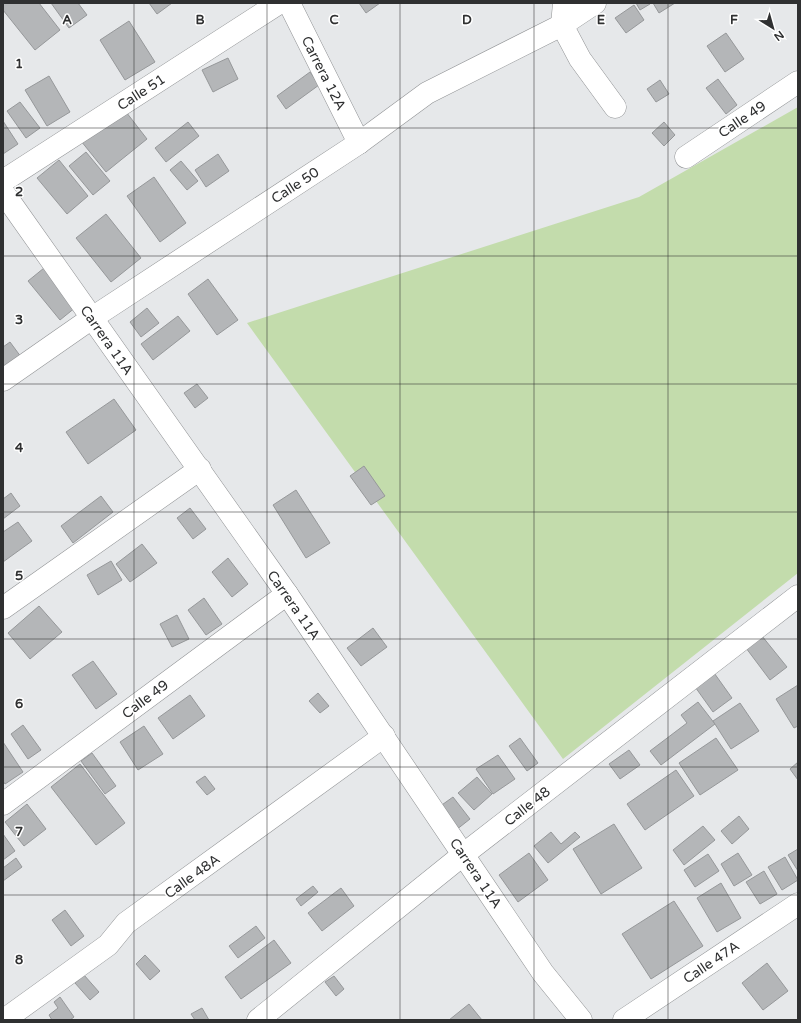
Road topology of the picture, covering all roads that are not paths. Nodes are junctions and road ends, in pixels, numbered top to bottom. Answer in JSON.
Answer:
{"nodes":[{"id":1,"x":279,"y":3,"type":"edge"},
{"id":2,"x":288,"y":3,"type":"edge"},
{"id":3,"x":564,"y":3,"type":"edge"},
{"id":4,"x":595,"y":3,"type":"edge"},
{"id":5,"x":562,"y":25,"type":"junction"},
{"id":6,"x":798,"y":82,"type":"edge"},
{"id":7,"x":615,"y":107,"type":"dead end"},
{"id":8,"x":359,"y":143,"type":"junction"},
{"id":9,"x":686,"y":157,"type":"dead end"},
{"id":10,"x":3,"y":181,"type":"edge"},
{"id":11,"x":3,"y":192,"type":"edge"},
{"id":12,"x":92,"y":318,"type":"junction"},
{"id":13,"x":3,"y":380,"type":"edge"},
{"id":14,"x":200,"y":469,"type":"junction"},
{"id":15,"x":287,"y":594,"type":"junction"},
{"id":16,"x":797,"y":599,"type":"edge"},
{"id":17,"x":3,"y":608,"type":"edge"},
{"id":18,"x":384,"y":736,"type":"junction"},
{"id":19,"x":3,"y":804,"type":"edge"},
{"id":20,"x":464,"y":854,"type":"junction"},
{"id":21,"x":798,"y":904,"type":"edge"},
{"id":22,"x":651,"y":1013,"type":"edge"},
{"id":23,"x":4,"y":1020,"type":"edge"},
{"id":24,"x":258,"y":1020,"type":"edge"},
{"id":25,"x":581,"y":1020,"type":"edge"},
{"id":26,"x":624,"y":1020,"type":"edge"}],
"edges":[{"from":1,"to":10,"type":"street","name":"Calle 51"},
{"from":2,"to":8,"type":"street","name":"Carrera 12A"},
{"from":3,"to":5,"type":"street"},
{"from":4,"to":5,"type":"street","name":"Calle 50"},
{"from":5,"to":7,"type":"street"},
{"from":5,"to":8,"type":"street","name":"Calle 50"},
{"from":6,"to":9,"type":"street","name":"Calle 49"},
{"from":8,"to":12,"type":"street","name":"Calle 50"},
{"from":11,"to":12,"type":"street","name":"Carrera 11A"},
{"from":12,"to":13,"type":"street","name":"Calle 50"},
{"from":12,"to":14,"type":"street","name":"Carrera 11A"},
{"from":14,"to":15,"type":"street","name":"Carrera 11A"},
{"from":14,"to":17,"type":"street"},
{"from":15,"to":18,"type":"street","name":"Carrera 11A"},
{"from":15,"to":19,"type":"street","name":"Calle 49"},
{"from":16,"to":20,"type":"street","name":"Calle 48"},
{"from":18,"to":20,"type":"street","name":"Carrera 11A"},
{"from":18,"to":23,"type":"street","name":"Calle 48A"},
{"from":20,"to":24,"type":"street","name":"Calle 48"},
{"from":20,"to":25,"type":"street","name":"Carrera 11A"},
{"from":21,"to":22,"type":"street","name":"Calle 47A"},
{"from":22,"to":26,"type":"street","name":"Calle 47A"}]}
